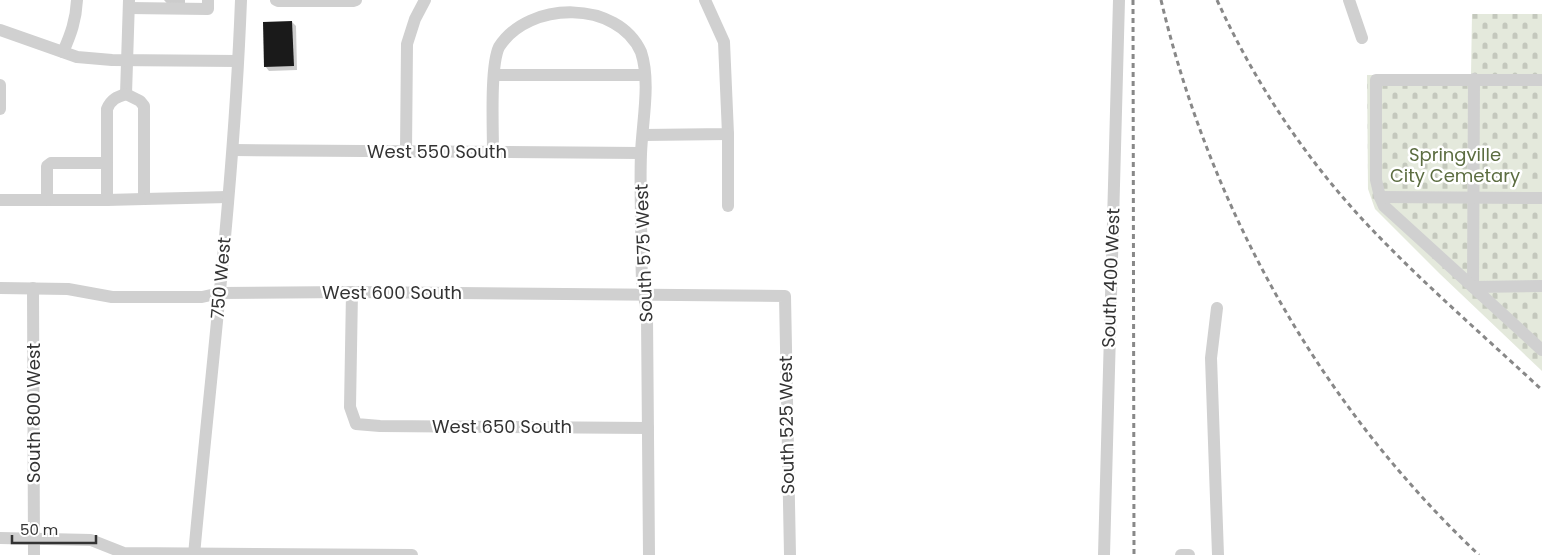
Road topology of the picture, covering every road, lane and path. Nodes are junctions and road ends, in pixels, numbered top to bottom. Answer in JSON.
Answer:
{"nodes":[{"id":1,"x":76,"y":0,"type":"edge"},
{"id":2,"x":208,"y":0,"type":"edge"},
{"id":3,"x":240,"y":0,"type":"edge"},
{"id":4,"x":276,"y":0,"type":"edge"},
{"id":5,"x":356,"y":0,"type":"edge"},
{"id":6,"x":425,"y":0,"type":"edge"},
{"id":7,"x":705,"y":0,"type":"edge"},
{"id":8,"x":1119,"y":0,"type":"edge"},
{"id":9,"x":1349,"y":0,"type":"edge"},
{"id":10,"x":561,"y":1,"type":"edge"},
{"id":11,"x":129,"y":4,"type":"edge"},
{"id":12,"x":0,"y":30,"type":"edge"},
{"id":13,"x":1362,"y":38,"type":"dead end"},
{"id":14,"x":64,"y":52,"type":"junction"},
{"id":15,"x":128,"y":60,"type":"junction"},
{"id":16,"x":238,"y":61,"type":"junction"},
{"id":17,"x":494,"y":74,"type":"junction"},
{"id":18,"x":645,"y":76,"type":"junction"},
{"id":19,"x":1474,"y":79,"type":"junction"},
{"id":20,"x":1542,"y":80,"type":"edge"},
{"id":21,"x":0,"y":85,"type":"edge"},
{"id":22,"x":126,"y":94,"type":"junction"},
{"id":23,"x":0,"y":109,"type":"edge"},
{"id":24,"x":643,"y":134,"type":"junction"},
{"id":25,"x":728,"y":134,"type":"junction"},
{"id":26,"x":233,"y":150,"type":"junction"},
{"id":27,"x":406,"y":151,"type":"junction"},
{"id":28,"x":493,"y":152,"type":"junction"},
{"id":29,"x":641,"y":153,"type":"junction"},
{"id":30,"x":107,"y":163,"type":"junction"},
{"id":31,"x":228,"y":197,"type":"junction"},
{"id":32,"x":1380,"y":197,"type":"junction"},
{"id":33,"x":1472,"y":198,"type":"junction"},
{"id":34,"x":1542,"y":198,"type":"edge"},
{"id":35,"x":144,"y":199,"type":"junction"},
{"id":36,"x":0,"y":200,"type":"edge"},
{"id":37,"x":47,"y":200,"type":"junction"},
{"id":38,"x":107,"y":200,"type":"junction"},
{"id":39,"x":728,"y":206,"type":"dead end"},
{"id":40,"x":1542,"y":286,"type":"edge"},
{"id":41,"x":1472,"y":287,"type":"junction"},
{"id":42,"x":0,"y":288,"type":"edge"},
{"id":43,"x":33,"y":288,"type":"junction"},
{"id":44,"x":352,"y":292,"type":"junction"},
{"id":45,"x":220,"y":294,"type":"junction"},
{"id":46,"x":645,"y":296,"type":"junction"},
{"id":47,"x":784,"y":296,"type":"joint"},
{"id":48,"x":1216,"y":308,"type":"dead end"},
{"id":49,"x":1542,"y":350,"type":"edge"},
{"id":50,"x":648,"y":428,"type":"junction"},
{"id":51,"x":0,"y":538,"type":"edge"},
{"id":52,"x":35,"y":538,"type":"junction"},
{"id":53,"x":194,"y":554,"type":"edge"},
{"id":54,"x":34,"y":555,"type":"edge"},
{"id":55,"x":412,"y":555,"type":"edge"},
{"id":56,"x":649,"y":555,"type":"edge"},
{"id":57,"x":790,"y":555,"type":"edge"},
{"id":58,"x":1104,"y":555,"type":"edge"},
{"id":59,"x":1181,"y":555,"type":"edge"},
{"id":60,"x":1189,"y":555,"type":"edge"},
{"id":61,"x":1218,"y":555,"type":"edge"}],
"edges":[{"from":1,"to":14,"type":"street"},
{"from":2,"to":11,"type":"street"},
{"from":3,"to":16,"type":"street","name":"750 West"},
{"from":4,"to":5,"type":"street"},
{"from":6,"to":27,"type":"street"},
{"from":7,"to":25,"type":"street"},
{"from":8,"to":58,"type":"street","name":"South 400 West"},
{"from":9,"to":13,"type":"street"},
{"from":10,"to":17,"type":"street"},
{"from":10,"to":18,"type":"street","name":"South 575 West"},
{"from":11,"to":15,"type":"street"},
{"from":12,"to":14,"type":"street"},
{"from":14,"to":15,"type":"street"},
{"from":15,"to":16,"type":"street"},
{"from":15,"to":22,"type":"street"},
{"from":16,"to":26,"type":"street","name":"750 West"},
{"from":17,"to":18,"type":"street"},
{"from":17,"to":28,"type":"street"},
{"from":18,"to":24,"type":"street","name":"South 575 West"},
{"from":19,"to":20,"type":"street"},
{"from":19,"to":32,"type":"street"},
{"from":19,"to":33,"type":"street"},
{"from":21,"to":23,"type":"street"},
{"from":22,"to":30,"type":"street"},
{"from":22,"to":35,"type":"street"},
{"from":24,"to":25,"type":"street"},
{"from":24,"to":29,"type":"street","name":"South 575 West"},
{"from":25,"to":39,"type":"street"},
{"from":26,"to":27,"type":"street","name":"West 550 South"},
{"from":26,"to":31,"type":"street","name":"750 West"},
{"from":27,"to":28,"type":"street","name":"West 550 South"},
{"from":28,"to":29,"type":"street","name":"West 550 South"},
{"from":29,"to":46,"type":"street","name":"South 575 West"},
{"from":30,"to":37,"type":"street"},
{"from":30,"to":38,"type":"street"},
{"from":31,"to":35,"type":"street"},
{"from":31,"to":45,"type":"street","name":"750 West"},
{"from":32,"to":33,"type":"street"},
{"from":32,"to":41,"type":"street"},
{"from":33,"to":34,"type":"street"},
{"from":33,"to":41,"type":"street"},
{"from":35,"to":38,"type":"street"},
{"from":36,"to":37,"type":"street"},
{"from":37,"to":38,"type":"street"},
{"from":40,"to":41,"type":"street"},
{"from":41,"to":49,"type":"street"},
{"from":42,"to":43,"type":"street","name":"West 600 South"},
{"from":43,"to":45,"type":"street","name":"West 600 South"},
{"from":43,"to":52,"type":"street","name":"South 800 West"},
{"from":44,"to":45,"type":"street","name":"West 600 South"},
{"from":44,"to":46,"type":"street","name":"West 600 South"},
{"from":44,"to":50,"type":"street","name":"West 650 South"},
{"from":45,"to":53,"type":"street","name":"750 West"},
{"from":46,"to":47,"type":"street","name":"West 600 South"},
{"from":46,"to":50,"type":"street","name":"South 575 West"},
{"from":47,"to":57,"type":"street","name":"South 525 West"},
{"from":48,"to":61,"type":"street"},
{"from":50,"to":56,"type":"street","name":"South 575 West"},
{"from":51,"to":52,"type":"street"},
{"from":52,"to":53,"type":"street"},
{"from":52,"to":54,"type":"street","name":"South 800 West"},
{"from":53,"to":55,"type":"street"},
{"from":59,"to":60,"type":"street"}]}
